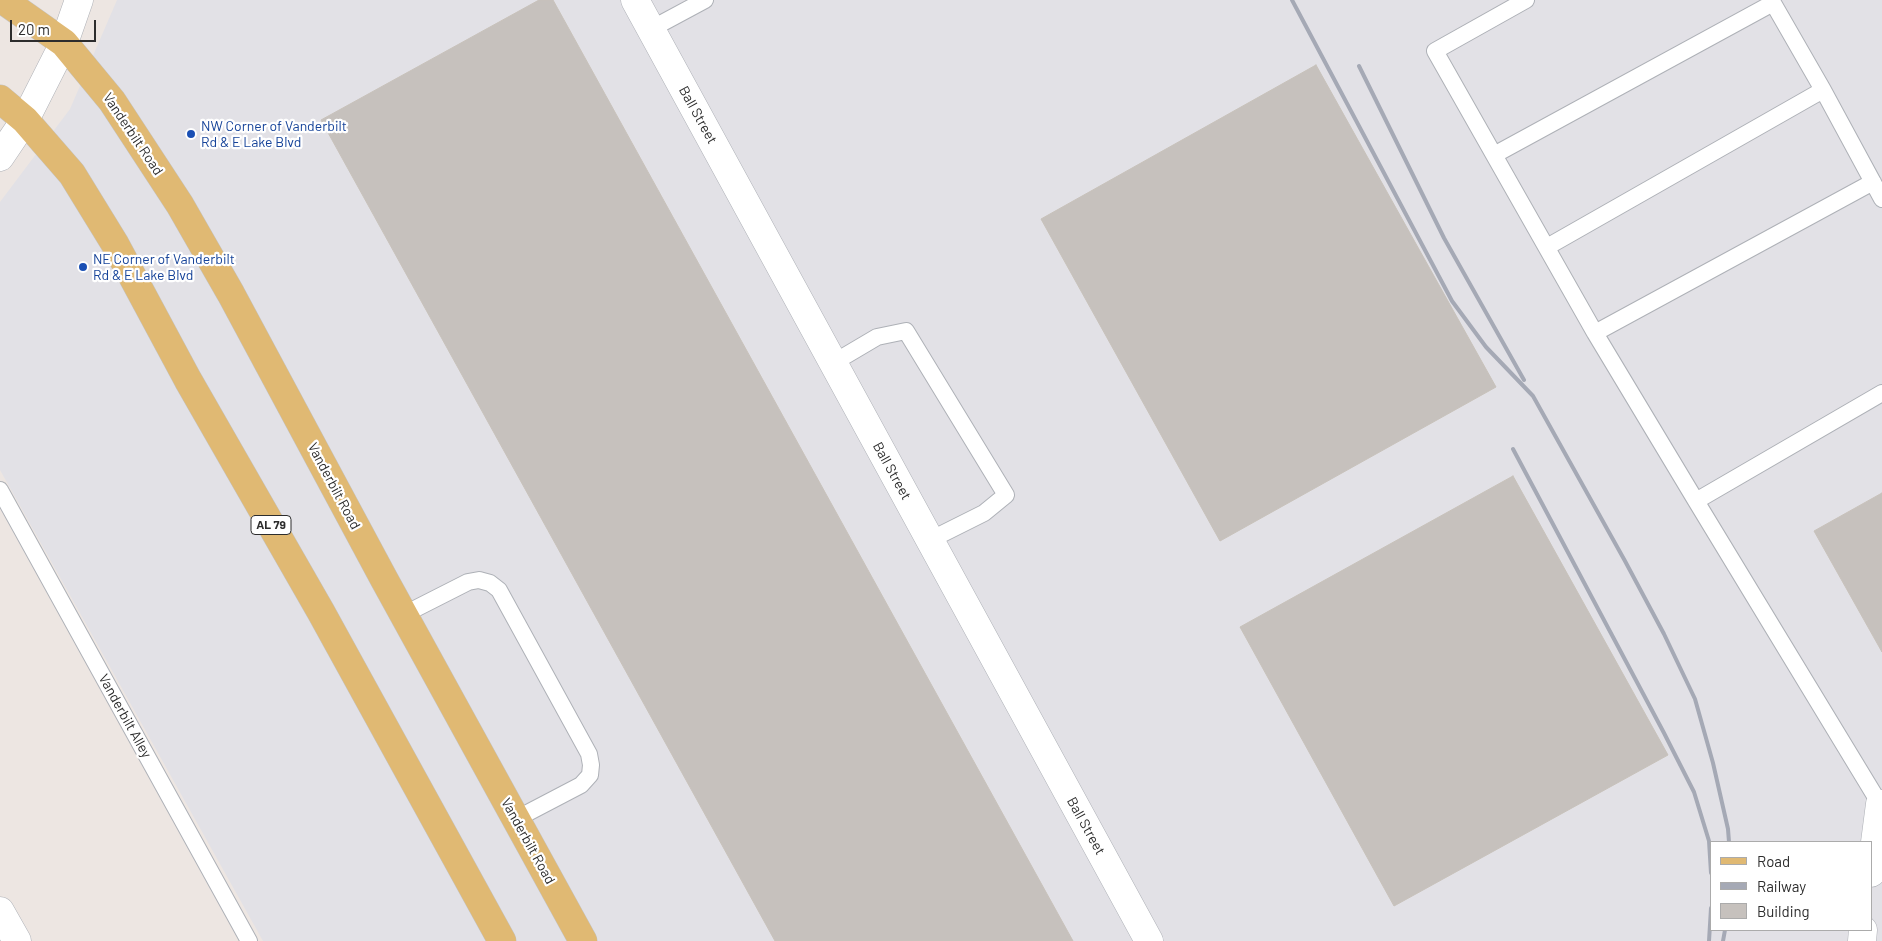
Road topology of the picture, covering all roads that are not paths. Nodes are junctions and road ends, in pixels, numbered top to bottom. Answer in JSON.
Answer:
{"nodes":[{"id":1,"x":3,"y":0,"type":"edge"},
{"id":2,"x":79,"y":0,"type":"edge"},
{"id":3,"x":635,"y":0,"type":"edge"},
{"id":4,"x":705,"y":0,"type":"edge"},
{"id":5,"x":1526,"y":0,"type":"edge"},
{"id":6,"x":651,"y":29,"type":"junction"},
{"id":7,"x":64,"y":44,"type":"junction"},
{"id":8,"x":1823,"y":90,"type":"junction"},
{"id":9,"x":0,"y":99,"type":"edge"},
{"id":10,"x":25,"y":120,"type":"junction"},
{"id":11,"x":1494,"y":155,"type":"junction"},
{"id":12,"x":0,"y":157,"type":"edge"},
{"id":13,"x":1872,"y":182,"type":"junction"},
{"id":14,"x":1882,"y":199,"type":"edge"},
{"id":15,"x":1547,"y":247,"type":"junction"},
{"id":16,"x":1596,"y":332,"type":"junction"},
{"id":17,"x":833,"y":363,"type":"junction"},
{"id":18,"x":1882,"y":393,"type":"edge"},
{"id":19,"x":0,"y":490,"type":"edge"},
{"id":20,"x":1696,"y":501,"type":"junction"},
{"id":21,"x":930,"y":540,"type":"junction"},
{"id":22,"x":403,"y":615,"type":"junction"},
{"id":23,"x":1881,"y":803,"type":"edge"},
{"id":24,"x":516,"y":819,"type":"junction"},
{"id":25,"x":1872,"y":866,"type":"edge"},
{"id":26,"x":0,"y":911,"type":"edge"},
{"id":27,"x":17,"y":941,"type":"edge"},
{"id":28,"x":249,"y":941,"type":"edge"},
{"id":29,"x":502,"y":941,"type":"edge"},
{"id":30,"x":583,"y":941,"type":"edge"},
{"id":31,"x":1149,"y":941,"type":"edge"}],
"edges":[{"from":1,"to":7,"type":"main road","name":"Vanderbilt Road"},
{"from":2,"to":7,"type":"street"},
{"from":3,"to":6,"type":"street","name":"Ball Street"},
{"from":4,"to":6,"type":"lane"},
{"from":5,"to":11,"type":"lane"},
{"from":6,"to":17,"type":"street","name":"Ball Street"},
{"from":7,"to":10,"type":"street"},
{"from":7,"to":22,"type":"main road","name":"Vanderbilt Road"},
{"from":8,"to":11,"type":"lane"},
{"from":8,"to":13,"type":"lane"},
{"from":8,"to":15,"type":"lane"},
{"from":9,"to":10,"type":"main road","number":"AL 79"},
{"from":10,"to":12,"type":"street"},
{"from":10,"to":29,"type":"main road","number":"AL 79"},
{"from":11,"to":15,"type":"lane"},
{"from":13,"to":14,"type":"lane"},
{"from":13,"to":16,"type":"lane"},
{"from":15,"to":16,"type":"lane"},
{"from":16,"to":20,"type":"lane"},
{"from":17,"to":21,"type":"street","name":"Ball Street"},
{"from":17,"to":21,"type":"lane"},
{"from":18,"to":20,"type":"lane"},
{"from":19,"to":28,"type":"lane","name":"Vanderbilt Alley"},
{"from":20,"to":23,"type":"lane"},
{"from":21,"to":31,"type":"street","name":"Ball Street"},
{"from":22,"to":24,"type":"main road","name":"Vanderbilt Road"},
{"from":22,"to":24,"type":"lane"},
{"from":23,"to":25,"type":"street"},
{"from":24,"to":30,"type":"main road","name":"Vanderbilt Road"},
{"from":26,"to":27,"type":"street"}]}
